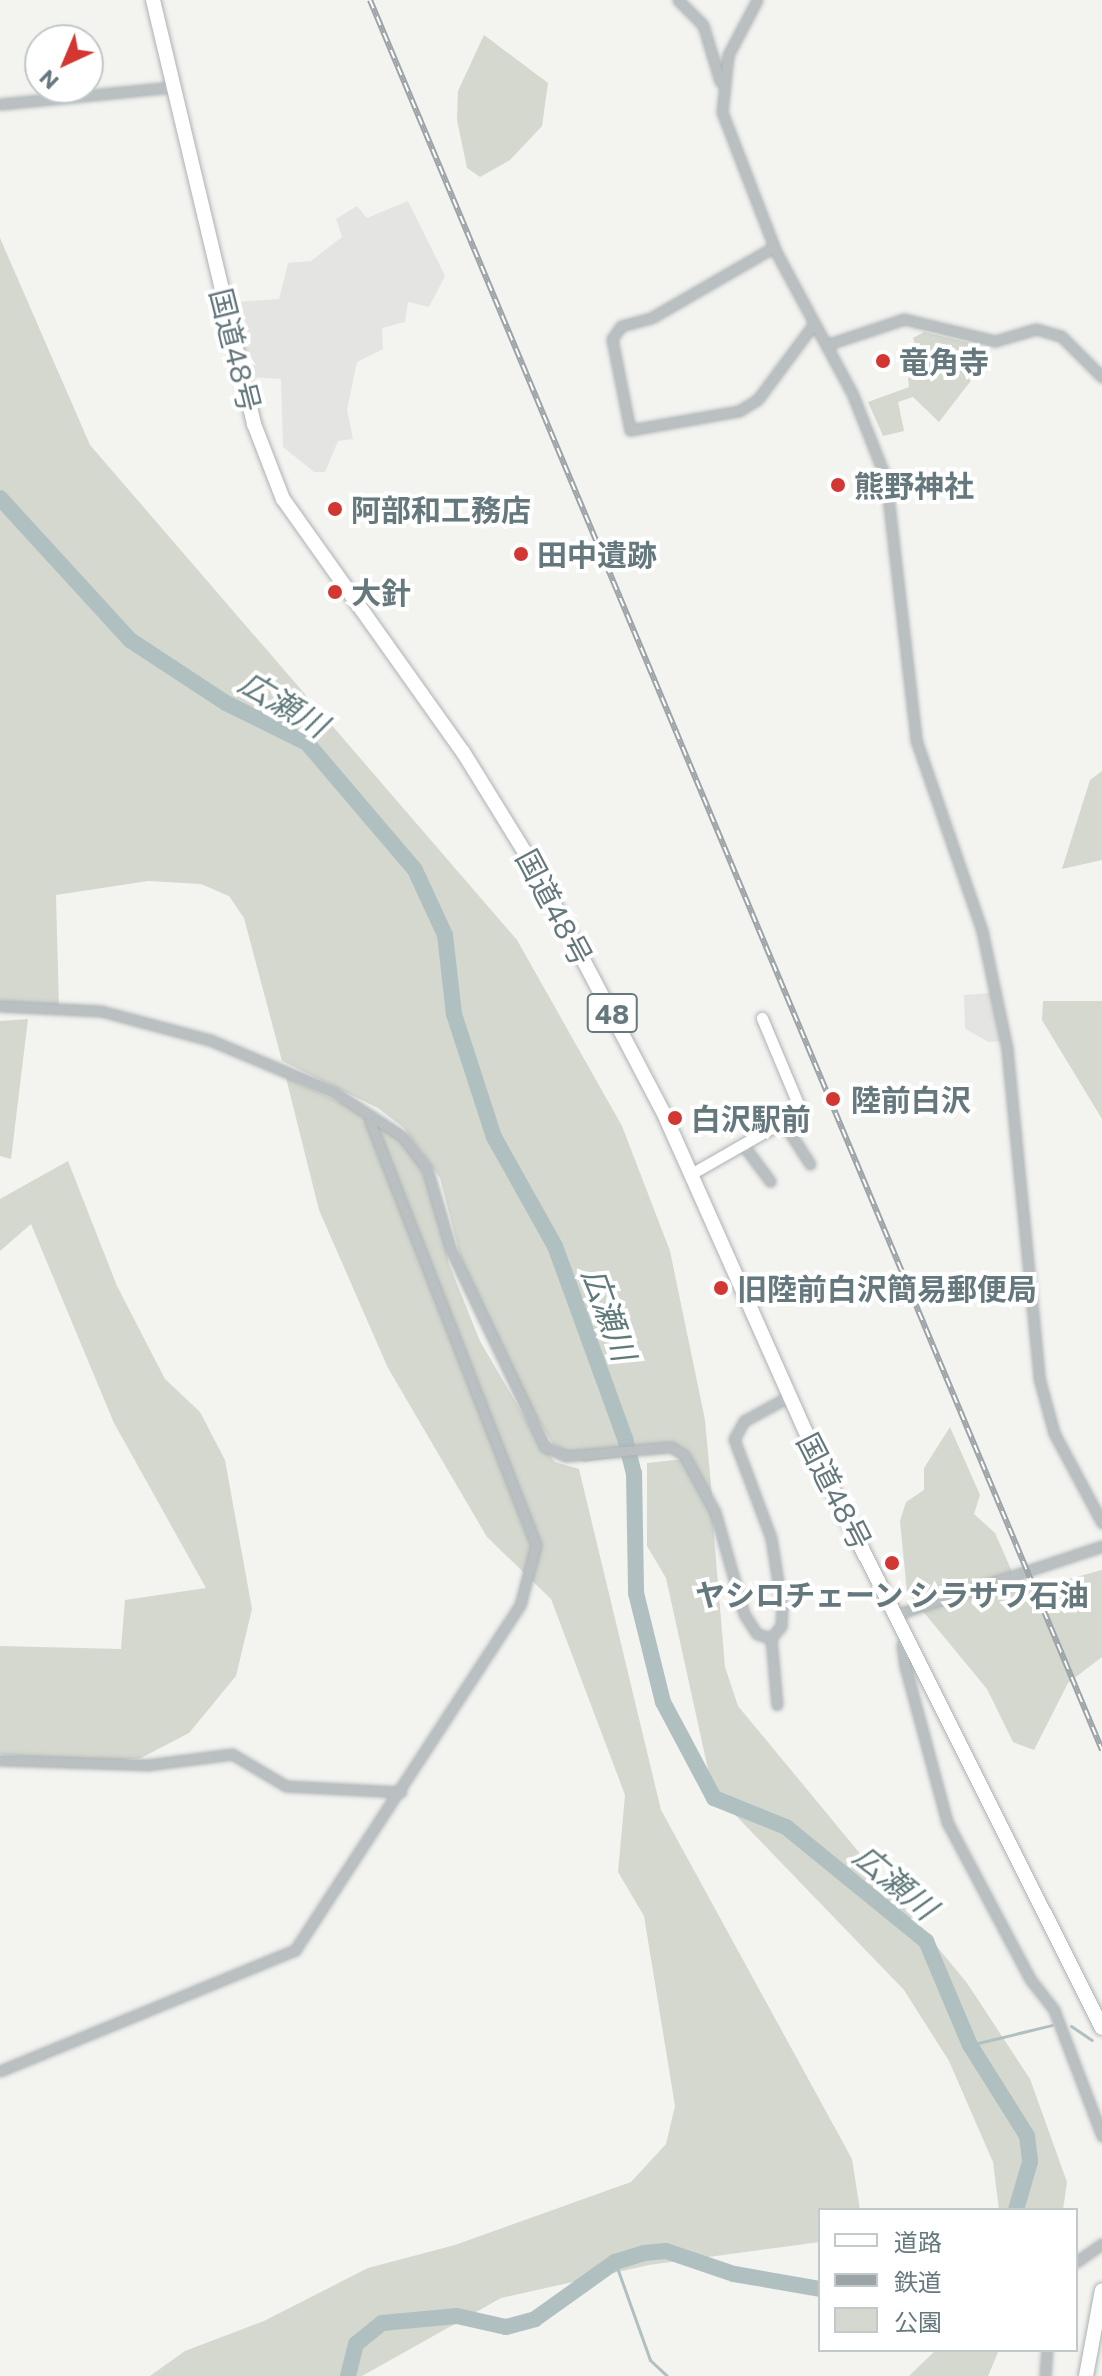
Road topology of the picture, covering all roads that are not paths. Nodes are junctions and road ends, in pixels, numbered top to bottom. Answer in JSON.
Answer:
{"nodes":[{"id":1,"x":153,"y":0,"type":"edge"},
{"id":2,"x":678,"y":0,"type":"edge"},
{"id":3,"x":757,"y":0,"type":"edge"},
{"id":4,"x":720,"y":81,"type":"junction"},
{"id":5,"x":173,"y":87,"type":"junction"},
{"id":6,"x":3,"y":104,"type":"edge"},
{"id":7,"x":774,"y":247,"type":"junction"},
{"id":8,"x":813,"y":325,"type":"junction"},
{"id":9,"x":826,"y":345,"type":"junction"},
{"id":10,"x":1102,"y":377,"type":"edge"},
{"id":11,"x":0,"y":1006,"type":"edge"},
{"id":12,"x":762,"y":1018,"type":"dead end"},
{"id":13,"x":370,"y":1121,"type":"junction"},
{"id":14,"x":783,"y":1122,"type":"junction"},
{"id":15,"x":744,"y":1146,"type":"junction"},
{"id":16,"x":810,"y":1164,"type":"dead end"},
{"id":17,"x":691,"y":1174,"type":"junction"},
{"id":18,"x":770,"y":1181,"type":"dead end"},
{"id":19,"x":788,"y":1397,"type":"junction"},
{"id":20,"x":1102,"y":1523,"type":"edge"},
{"id":21,"x":1102,"y":1546,"type":"edge"},
{"id":22,"x":898,"y":1614,"type":"junction"},
{"id":23,"x":771,"y":1638,"type":"junction"},
{"id":24,"x":911,"y":1641,"type":"junction"},
{"id":25,"x":777,"y":1705,"type":"dead end"},
{"id":26,"x":0,"y":1760,"type":"edge"},
{"id":27,"x":401,"y":1792,"type":"junction"},
{"id":28,"x":1102,"y":2028,"type":"edge"},
{"id":29,"x":0,"y":2071,"type":"edge"},
{"id":30,"x":1102,"y":2136,"type":"edge"},
{"id":31,"x":1102,"y":2244,"type":"edge"},
{"id":32,"x":1078,"y":2261,"type":"edge"},
{"id":33,"x":1102,"y":2290,"type":"edge"},
{"id":34,"x":1047,"y":2352,"type":"edge"},
{"id":35,"x":1045,"y":2376,"type":"edge"},
{"id":36,"x":1086,"y":2376,"type":"edge"}],
"edges":[{"from":1,"to":5,"type":"highway","name":"国道48号","number":"48"},
{"from":2,"to":4,"type":"street"},
{"from":3,"to":4,"type":"street"},
{"from":4,"to":7,"type":"street"},
{"from":5,"to":6,"type":"street"},
{"from":5,"to":17,"type":"highway","name":"国道48号","number":"48"},
{"from":7,"to":8,"type":"street"},
{"from":7,"to":8,"type":"street"},
{"from":8,"to":9,"type":"street"},
{"from":9,"to":10,"type":"street"},
{"from":9,"to":20,"type":"street"},
{"from":11,"to":13,"type":"street"},
{"from":12,"to":14,"type":"main road"},
{"from":13,"to":23,"type":"street"},
{"from":13,"to":27,"type":"street"},
{"from":14,"to":15,"type":"main road"},
{"from":14,"to":16,"type":"street"},
{"from":15,"to":17,"type":"main road"},
{"from":15,"to":18,"type":"street"},
{"from":17,"to":19,"type":"highway","name":"国道48号","number":"48"},
{"from":19,"to":22,"type":"highway","name":"国道48号","number":"48"},
{"from":19,"to":23,"type":"street"},
{"from":21,"to":22,"type":"street"},
{"from":22,"to":24,"type":"highway","name":"国道48号","number":"48"},
{"from":23,"to":25,"type":"street"},
{"from":24,"to":28,"type":"highway","name":"国道48号","number":"48"},
{"from":24,"to":30,"type":"street"},
{"from":26,"to":27,"type":"street"},
{"from":27,"to":29,"type":"street"},
{"from":31,"to":32,"type":"street"},
{"from":33,"to":36,"type":"highway"},
{"from":34,"to":35,"type":"street"}]}
